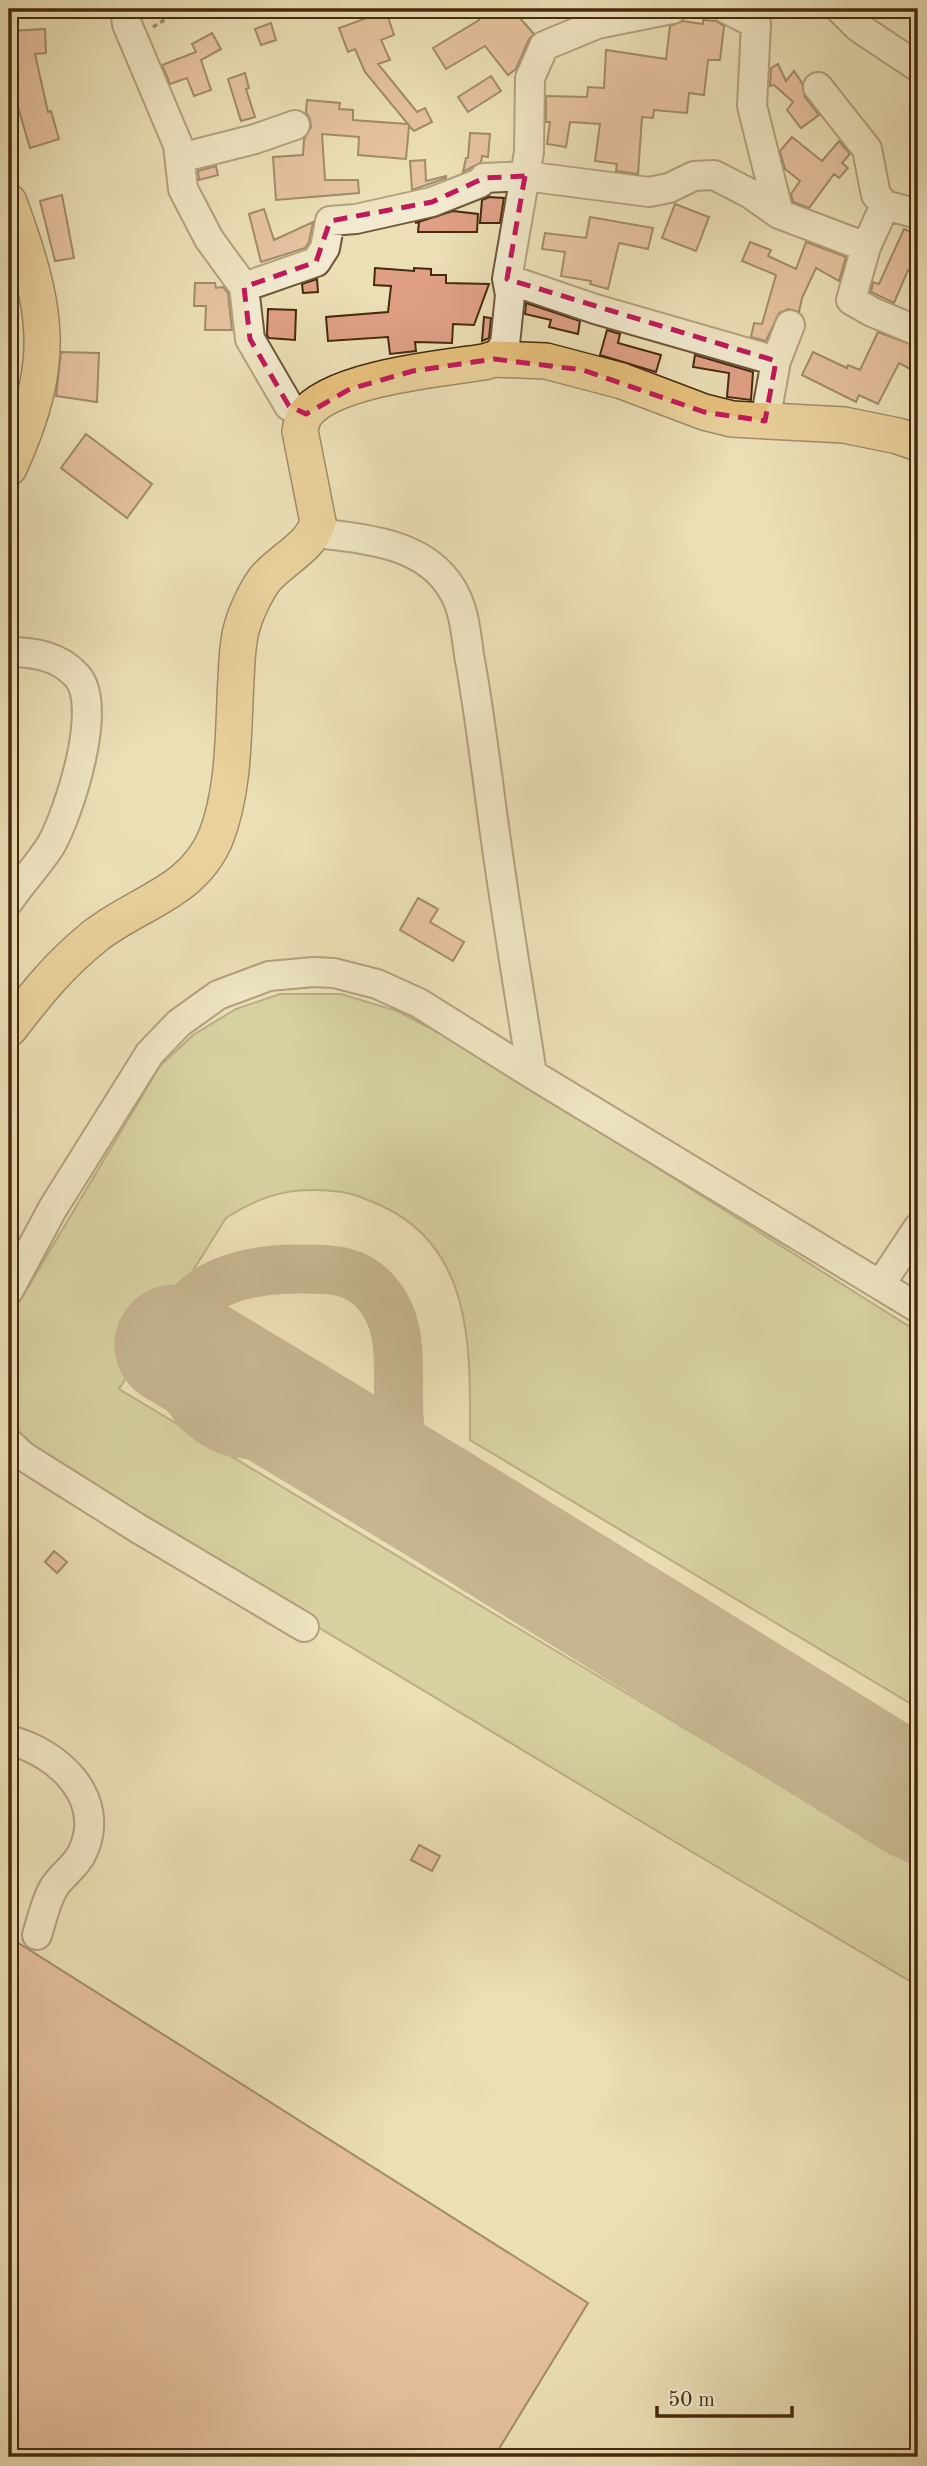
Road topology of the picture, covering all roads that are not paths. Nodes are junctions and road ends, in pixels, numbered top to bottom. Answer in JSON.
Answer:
{"nodes":[{"id":1,"x":672,"y":9,"type":"edge"},
{"id":2,"x":727,"y":9,"type":"edge"},
{"id":3,"x":840,"y":9,"type":"edge"},
{"id":4,"x":126,"y":16,"type":"edge"},
{"id":5,"x":918,"y":67,"type":"edge"},
{"id":6,"x":818,"y":87,"type":"dead end"},
{"id":7,"x":295,"y":125,"type":"dead end"},
{"id":8,"x":180,"y":158,"type":"junction"},
{"id":9,"x":525,"y":176,"type":"junction"},
{"id":10,"x":9,"y":202,"type":"edge"},
{"id":11,"x":885,"y":205,"type":"junction"},
{"id":12,"x":779,"y":214,"type":"junction"},
{"id":13,"x":918,"y":214,"type":"edge"},
{"id":14,"x":866,"y":247,"type":"junction"},
{"id":15,"x":507,"y":279,"type":"junction"},
{"id":16,"x":244,"y":287,"type":"junction"},
{"id":17,"x":789,"y":325,"type":"dead end"},
{"id":18,"x":918,"y":331,"type":"edge"},
{"id":19,"x":494,"y":359,"type":"junction"},
{"id":20,"x":776,"y":361,"type":"junction"},
{"id":21,"x":306,"y":414,"type":"junction"},
{"id":22,"x":765,"y":421,"type":"junction"},
{"id":23,"x":918,"y":443,"type":"edge"},
{"id":24,"x":9,"y":468,"type":"edge"},
{"id":25,"x":315,"y":533,"type":"junction"},
{"id":26,"x":9,"y":652,"type":"edge"},
{"id":27,"x":9,"y":901,"type":"edge"},
{"id":28,"x":9,"y":1029,"type":"edge"},
{"id":29,"x":532,"y":1074,"type":"junction"},
{"id":30,"x":918,"y":1228,"type":"edge"},
{"id":31,"x":880,"y":1285,"type":"junction"},
{"id":32,"x":9,"y":1290,"type":"edge"},
{"id":33,"x":918,"y":1308,"type":"edge"},
{"id":34,"x":9,"y":1443,"type":"edge"},
{"id":35,"x":304,"y":1627,"type":"dead end"},
{"id":36,"x":9,"y":1740,"type":"edge"},
{"id":37,"x":37,"y":1936,"type":"dead end"}],
"edges":[{"from":1,"to":9,"type":"street"},
{"from":2,"to":12,"type":"street"},
{"from":3,"to":5,"type":"street"},
{"from":4,"to":8,"type":"street"},
{"from":6,"to":11,"type":"street"},
{"from":7,"to":8,"type":"street"},
{"from":8,"to":16,"type":"street"},
{"from":9,"to":12,"type":"street"},
{"from":9,"to":15,"type":"street"},
{"from":9,"to":16,"type":"street"},
{"from":10,"to":24,"type":"main road"},
{"from":11,"to":13,"type":"street"},
{"from":11,"to":14,"type":"street"},
{"from":12,"to":14,"type":"street"},
{"from":14,"to":18,"type":"street"},
{"from":15,"to":19,"type":"street"},
{"from":15,"to":20,"type":"street"},
{"from":16,"to":21,"type":"street"},
{"from":17,"to":20,"type":"street"},
{"from":19,"to":21,"type":"main road"},
{"from":19,"to":22,"type":"main road"},
{"from":20,"to":22,"type":"street"},
{"from":21,"to":25,"type":"main road"},
{"from":22,"to":23,"type":"main road"},
{"from":25,"to":28,"type":"main road"},
{"from":25,"to":29,"type":"street"},
{"from":26,"to":27,"type":"street"},
{"from":29,"to":31,"type":"street"},
{"from":29,"to":32,"type":"street"},
{"from":30,"to":31,"type":"street"},
{"from":31,"to":33,"type":"street"},
{"from":34,"to":35,"type":"street"},
{"from":36,"to":37,"type":"street"}]}
